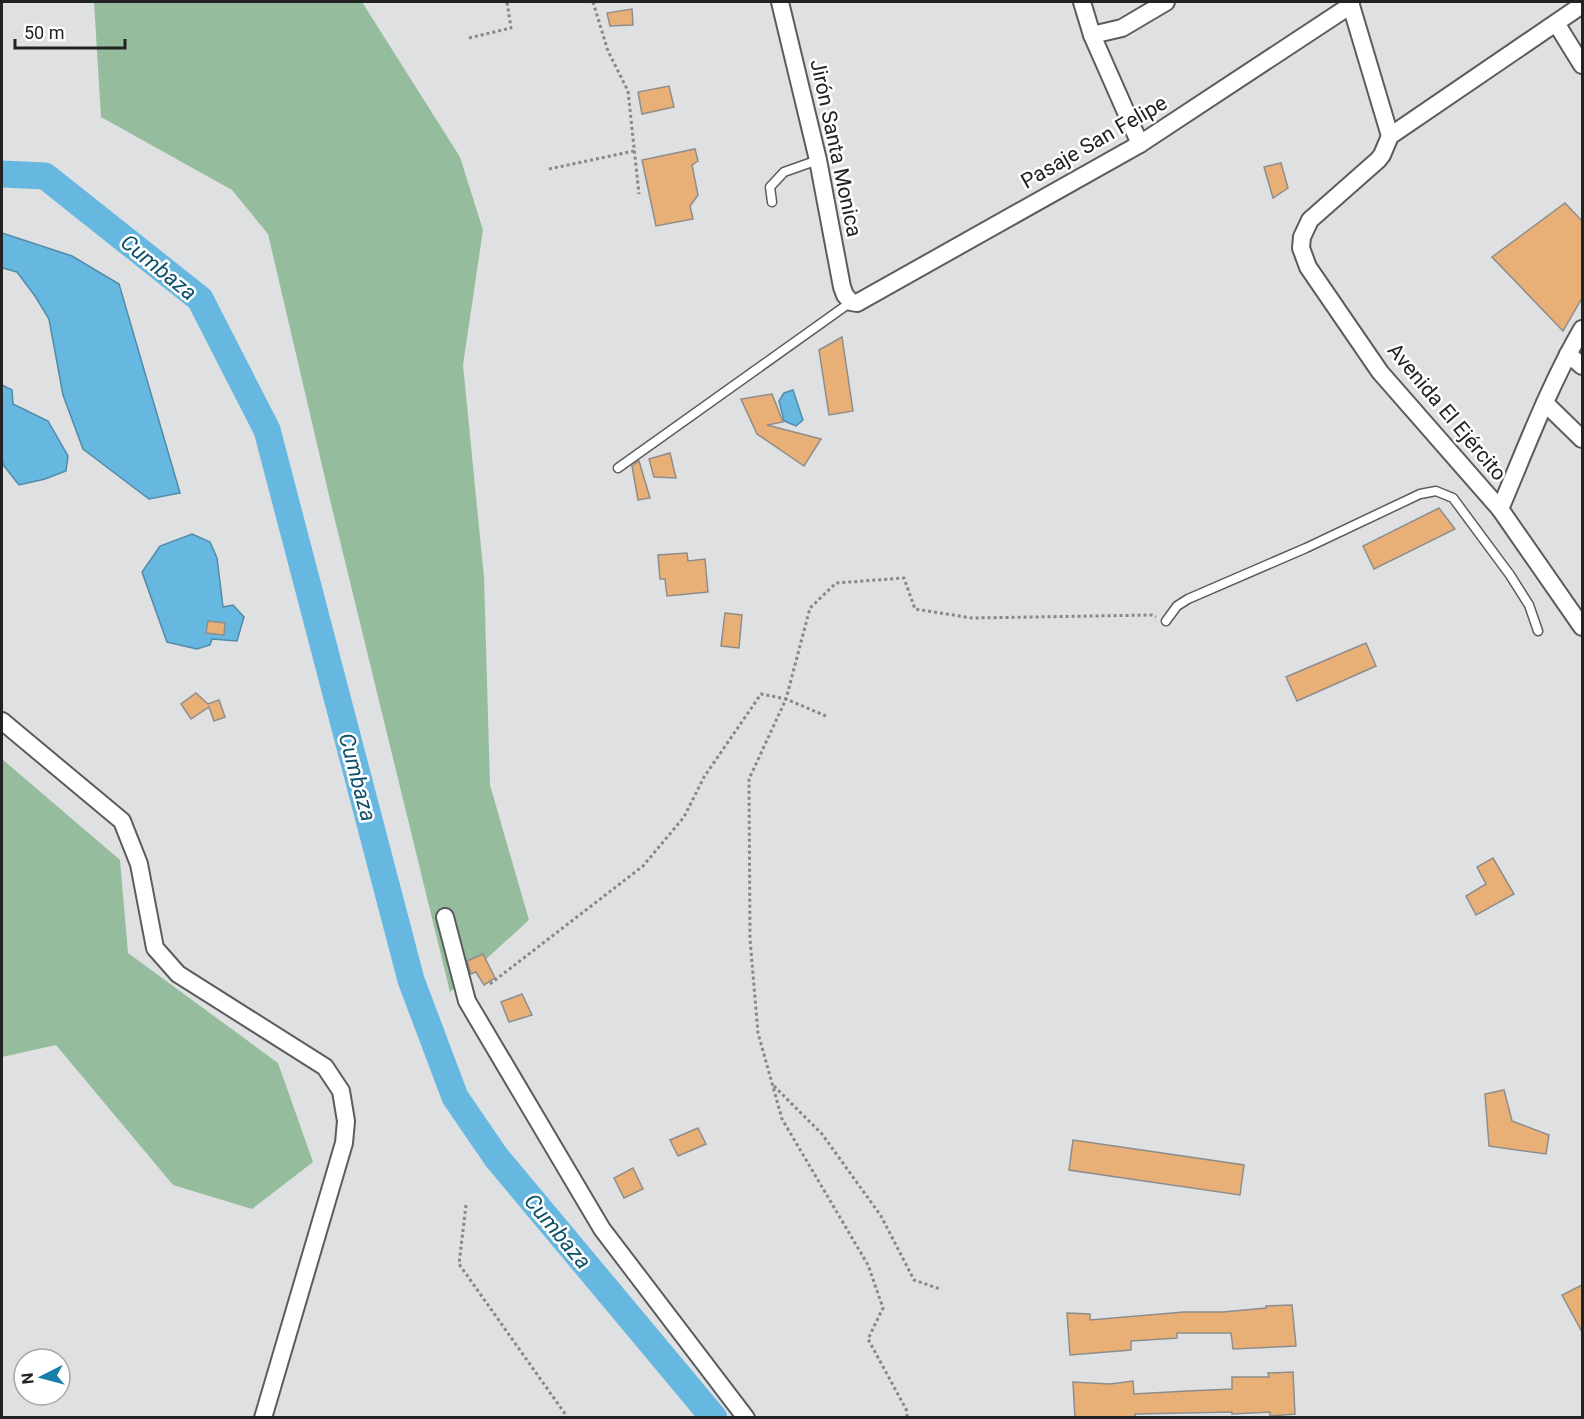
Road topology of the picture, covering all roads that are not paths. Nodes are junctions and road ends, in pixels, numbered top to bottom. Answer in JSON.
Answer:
{"nodes":[{"id":1,"x":780,"y":2,"type":"edge"},
{"id":2,"x":1082,"y":2,"type":"edge"},
{"id":3,"x":1166,"y":2,"type":"edge"},
{"id":4,"x":1351,"y":3,"type":"edge"},
{"id":5,"x":1582,"y":5,"type":"edge"},
{"id":6,"x":1556,"y":23,"type":"junction"},
{"id":7,"x":1092,"y":35,"type":"junction"},
{"id":8,"x":1582,"y":65,"type":"edge"},
{"id":9,"x":1390,"y":136,"type":"junction"},
{"id":10,"x":1140,"y":144,"type":"junction"},
{"id":11,"x":818,"y":160,"type":"junction"},
{"id":12,"x":772,"y":202,"type":"dead end"},
{"id":13,"x":851,"y":302,"type":"junction"},
{"id":14,"x":1582,"y":329,"type":"edge"},
{"id":15,"x":1568,"y":354,"type":"junction"},
{"id":16,"x":1582,"y":366,"type":"edge"},
{"id":17,"x":1545,"y":403,"type":"junction"},
{"id":18,"x":1582,"y":439,"type":"edge"},
{"id":19,"x":618,"y":468,"type":"dead end"},
{"id":20,"x":1500,"y":509,"type":"junction"},
{"id":21,"x":1166,"y":621,"type":"road end"},
{"id":22,"x":1581,"y":621,"type":"edge"},
{"id":23,"x":1538,"y":631,"type":"dead end"},
{"id":24,"x":2,"y":721,"type":"edge"},
{"id":25,"x":445,"y":917,"type":"dead end"},
{"id":26,"x":263,"y":1418,"type":"edge"},
{"id":27,"x":746,"y":1418,"type":"edge"}],
"edges":[{"from":1,"to":11,"type":"street","name":"Jirón Santa Monica"},
{"from":2,"to":7,"type":"street"},
{"from":3,"to":7,"type":"street"},
{"from":4,"to":9,"type":"street"},
{"from":4,"to":10,"type":"street","name":"Pasaje San Felipe"},
{"from":5,"to":6,"type":"street"},
{"from":6,"to":8,"type":"street"},
{"from":6,"to":9,"type":"street"},
{"from":7,"to":10,"type":"street"},
{"from":9,"to":20,"type":"street","name":"Avenida El Ejército"},
{"from":10,"to":13,"type":"street","name":"Pasaje San Felipe"},
{"from":11,"to":12,"type":"lane"},
{"from":11,"to":13,"type":"street","name":"Jirón Santa Monica"},
{"from":13,"to":19,"type":"lane"},
{"from":14,"to":15,"type":"street"},
{"from":15,"to":16,"type":"street"},
{"from":15,"to":17,"type":"street"},
{"from":17,"to":18,"type":"street"},
{"from":17,"to":20,"type":"street"},
{"from":20,"to":22,"type":"street","name":"Avenida El Ejército"},
{"from":21,"to":23,"type":"lane"},
{"from":24,"to":26,"type":"street"},
{"from":25,"to":27,"type":"street"}]}
